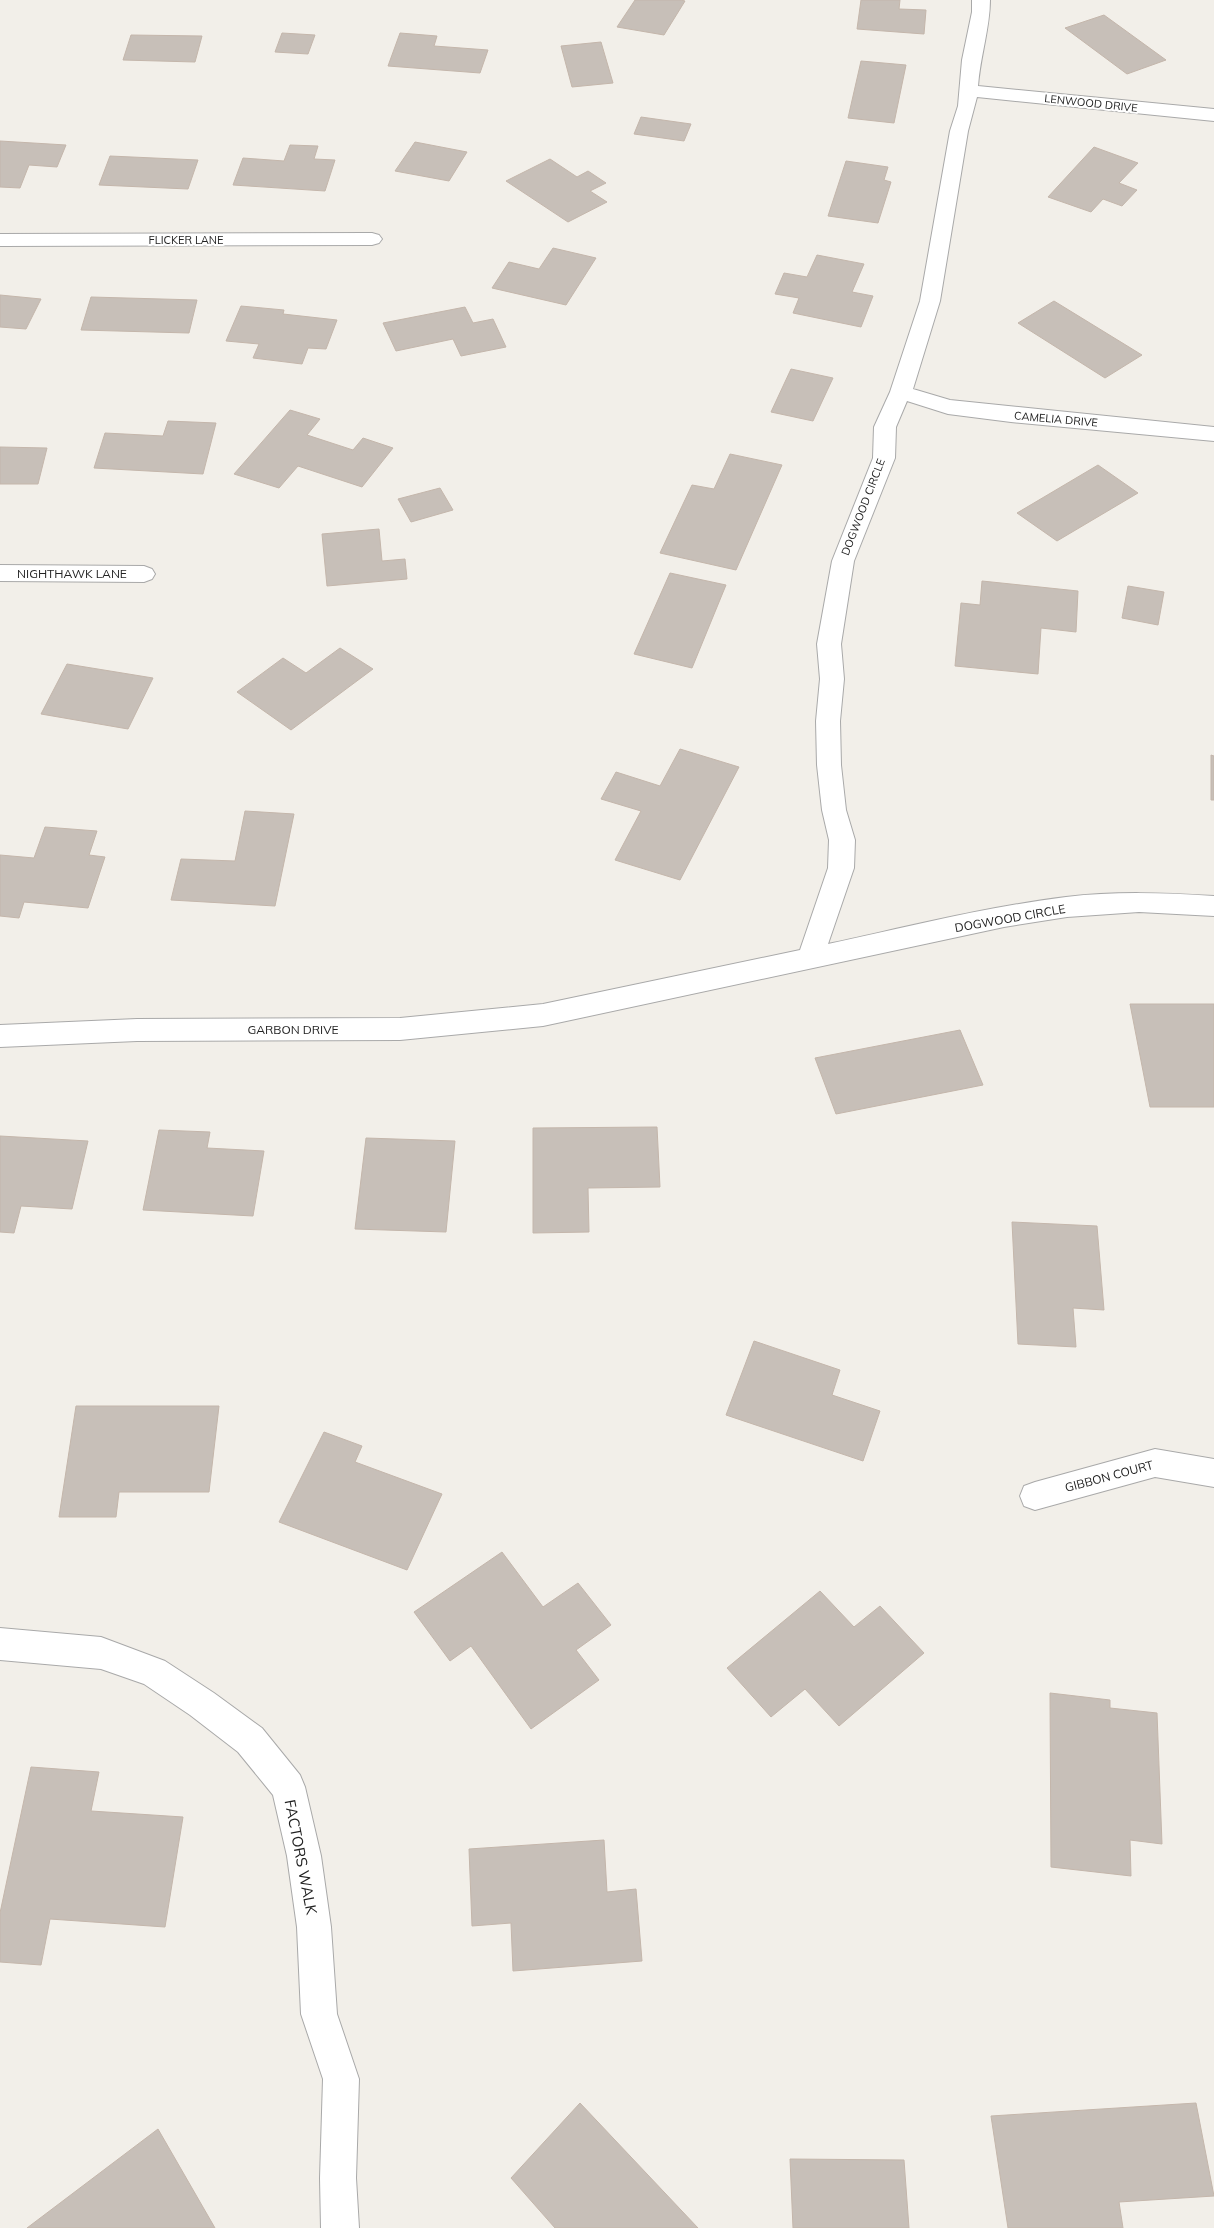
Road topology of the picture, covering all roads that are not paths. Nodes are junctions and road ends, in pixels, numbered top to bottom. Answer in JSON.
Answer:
{"nodes":[{"id":1,"x":981,"y":0,"type":"edge"},
{"id":2,"x":967,"y":90,"type":"junction"},
{"id":3,"x":1214,"y":115,"type":"edge"},
{"id":4,"x":372,"y":239,"type":"dead end"},
{"id":5,"x":0,"y":240,"type":"edge"},
{"id":6,"x":901,"y":392,"type":"junction"},
{"id":7,"x":1214,"y":434,"type":"edge"},
{"id":8,"x":0,"y":573,"type":"edge"},
{"id":9,"x":144,"y":574,"type":"dead end"},
{"id":10,"x":1214,"y":906,"type":"edge"},
{"id":11,"x":810,"y":959,"type":"junction"},
{"id":12,"x":585,"y":1007,"type":"joint"},
{"id":13,"x":0,"y":1036,"type":"edge"},
{"id":14,"x":1214,"y":1473,"type":"edge"},
{"id":15,"x":1035,"y":1496,"type":"dead end"},
{"id":16,"x":0,"y":1644,"type":"edge"},
{"id":17,"x":340,"y":2228,"type":"edge"}],
"edges":[{"from":1,"to":2,"type":"street","name":"DOGWOOD CIRCLE"},
{"from":2,"to":3,"type":"street","name":"LENWOOD DRIVE"},
{"from":2,"to":6,"type":"street","name":"DOGWOOD CIRCLE"},
{"from":4,"to":5,"type":"street","name":"FLICKER LANE"},
{"from":6,"to":7,"type":"street","name":"CAMELIA DRIVE"},
{"from":6,"to":11,"type":"street","name":"DOGWOOD CIRCLE"},
{"from":8,"to":9,"type":"street","name":"NIGHTHAWK LANE"},
{"from":10,"to":11,"type":"street","name":"DOGWOOD CIRCLE"},
{"from":11,"to":12,"type":"street","name":"DOGWOOD CIRCLE"},
{"from":12,"to":13,"type":"street","name":"GARBON DRIVE"},
{"from":14,"to":15,"type":"street","name":"GIBBON COURT"},
{"from":16,"to":17,"type":"street","name":"FACTORS WALK"}]}
